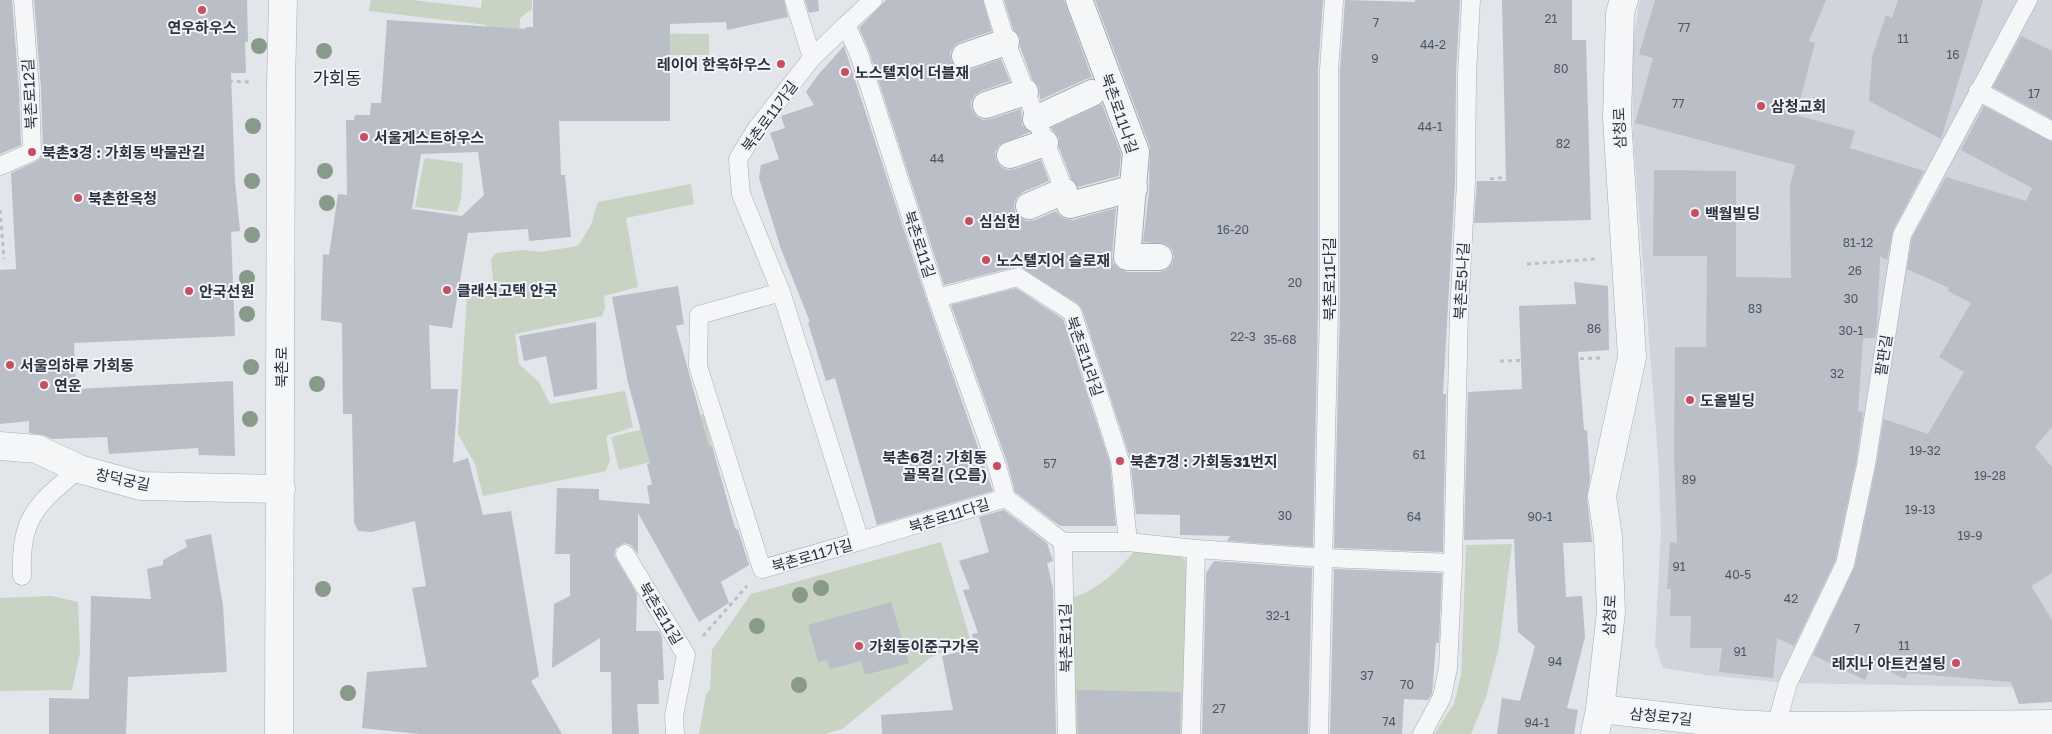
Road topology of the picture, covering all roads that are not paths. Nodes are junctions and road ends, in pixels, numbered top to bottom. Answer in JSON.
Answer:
{"nodes":[{"id":1,"x":23,"y":0,"type":"edge"},
{"id":2,"x":283,"y":0,"type":"edge"},
{"id":3,"x":794,"y":0,"type":"edge"},
{"id":4,"x":874,"y":0,"type":"edge"},
{"id":5,"x":993,"y":0,"type":"edge"},
{"id":6,"x":1079,"y":0,"type":"edge"},
{"id":7,"x":1334,"y":0,"type":"edge"},
{"id":8,"x":1471,"y":0,"type":"edge"},
{"id":9,"x":1624,"y":0,"type":"edge"},
{"id":10,"x":2028,"y":0,"type":"edge"},
{"id":11,"x":846,"y":25,"type":"junction"},
{"id":12,"x":1006,"y":42,"type":"junction"},
{"id":13,"x":965,"y":56,"type":"dead end"},
{"id":14,"x":812,"y":58,"type":"junction"},
{"id":15,"x":1978,"y":91,"type":"junction"},
{"id":16,"x":1025,"y":92,"type":"junction"},
{"id":17,"x":1092,"y":93,"type":"dead end"},
{"id":18,"x":986,"y":105,"type":"dead end"},
{"id":19,"x":1036,"y":118,"type":"junction"},
{"id":20,"x":2052,"y":131,"type":"edge"},
{"id":21,"x":1045,"y":143,"type":"junction"},
{"id":22,"x":1010,"y":155,"type":"dead end"},
{"id":23,"x":0,"y":166,"type":"edge"},
{"id":24,"x":1134,"y":188,"type":"junction"},
{"id":25,"x":1067,"y":198,"type":"junction"},
{"id":26,"x":1029,"y":206,"type":"dead end"},
{"id":27,"x":1159,"y":258,"type":"dead end"},
{"id":28,"x":781,"y":292,"type":"junction"},
{"id":29,"x":937,"y":298,"type":"junction"},
{"id":30,"x":0,"y":446,"type":"edge"},
{"id":31,"x":79,"y":469,"type":"junction"},
{"id":32,"x":280,"y":488,"type":"junction"},
{"id":33,"x":1006,"y":498,"type":"junction"},
{"id":34,"x":860,"y":541,"type":"junction"},
{"id":35,"x":1063,"y":542,"type":"junction"},
{"id":36,"x":1128,"y":542,"type":"junction"},
{"id":37,"x":1196,"y":549,"type":"junction"},
{"id":38,"x":625,"y":554,"type":"dead end"},
{"id":39,"x":1324,"y":558,"type":"junction"},
{"id":40,"x":1453,"y":563,"type":"junction"},
{"id":41,"x":22,"y":576,"type":"dead end"},
{"id":42,"x":1597,"y":722,"type":"edge"},
{"id":43,"x":1776,"y":726,"type":"junction"},
{"id":44,"x":2052,"y":726,"type":"edge"},
{"id":45,"x":1734,"y":729,"type":"edge"},
{"id":46,"x":279,"y":734,"type":"edge"},
{"id":47,"x":674,"y":734,"type":"edge"},
{"id":48,"x":1067,"y":734,"type":"edge"},
{"id":49,"x":1191,"y":734,"type":"edge"},
{"id":50,"x":1319,"y":734,"type":"edge"},
{"id":51,"x":1422,"y":734,"type":"edge"}],
"edges":[{"from":1,"to":23,"type":"lane","name":"북촌로12길"},
{"from":2,"to":32,"type":"street","name":"북촌로"},
{"from":3,"to":14,"type":"lane"},
{"from":4,"to":11,"type":"lane"},
{"from":5,"to":12,"type":"lane"},
{"from":6,"to":24,"type":"street","name":"북촌로11나길"},
{"from":7,"to":39,"type":"lane","name":"북촌로11다길"},
{"from":8,"to":40,"type":"lane","name":"북촌로5나길"},
{"from":9,"to":42,"type":"street","name":"삼청로"},
{"from":10,"to":15,"type":"lane","name":"팔판길"},
{"from":11,"to":14,"type":"lane","name":"북촌로11가길"},
{"from":11,"to":29,"type":"lane","name":"북촌로11길"},
{"from":12,"to":13,"type":"street"},
{"from":12,"to":16,"type":"lane"},
{"from":14,"to":28,"type":"lane","name":"북촌로11가길"},
{"from":15,"to":20,"type":"lane"},
{"from":15,"to":43,"type":"lane","name":"팔판길"},
{"from":16,"to":18,"type":"street"},
{"from":16,"to":19,"type":"lane"},
{"from":17,"to":19,"type":"street"},
{"from":19,"to":21,"type":"lane"},
{"from":21,"to":22,"type":"street"},
{"from":21,"to":25,"type":"lane"},
{"from":24,"to":25,"type":"street"},
{"from":24,"to":27,"type":"street","name":"북촌로11나길"},
{"from":25,"to":26,"type":"street"},
{"from":28,"to":34,"type":"lane","name":"북촌로11가길"},
{"from":28,"to":34,"type":"lane","name":"북촌로11가길"},
{"from":29,"to":33,"type":"lane","name":"북촌로11길"},
{"from":29,"to":36,"type":"lane","name":"북촌로11라길"},
{"from":30,"to":31,"type":"street","name":"창덕궁길"},
{"from":31,"to":32,"type":"street","name":"창덕궁길"},
{"from":31,"to":41,"type":"lane"},
{"from":32,"to":46,"type":"street","name":"북촌로"},
{"from":33,"to":34,"type":"lane","name":"북촌로11다길"},
{"from":33,"to":35,"type":"lane","name":"북촌로11다길"},
{"from":35,"to":36,"type":"lane"},
{"from":35,"to":48,"type":"lane","name":"북촌로11길"},
{"from":36,"to":37,"type":"lane"},
{"from":37,"to":39,"type":"lane"},
{"from":37,"to":49,"type":"lane"},
{"from":38,"to":47,"type":"lane","name":"북촌로11길"},
{"from":39,"to":40,"type":"lane"},
{"from":39,"to":50,"type":"lane","name":"북촌로11다길"},
{"from":40,"to":51,"type":"lane","name":"북촌로5나길"},
{"from":42,"to":45,"type":"street","name":"삼청로7길"},
{"from":43,"to":44,"type":"street","name":"삼청로7길"},
{"from":43,"to":45,"type":"street","name":"삼청로7길"}]}
